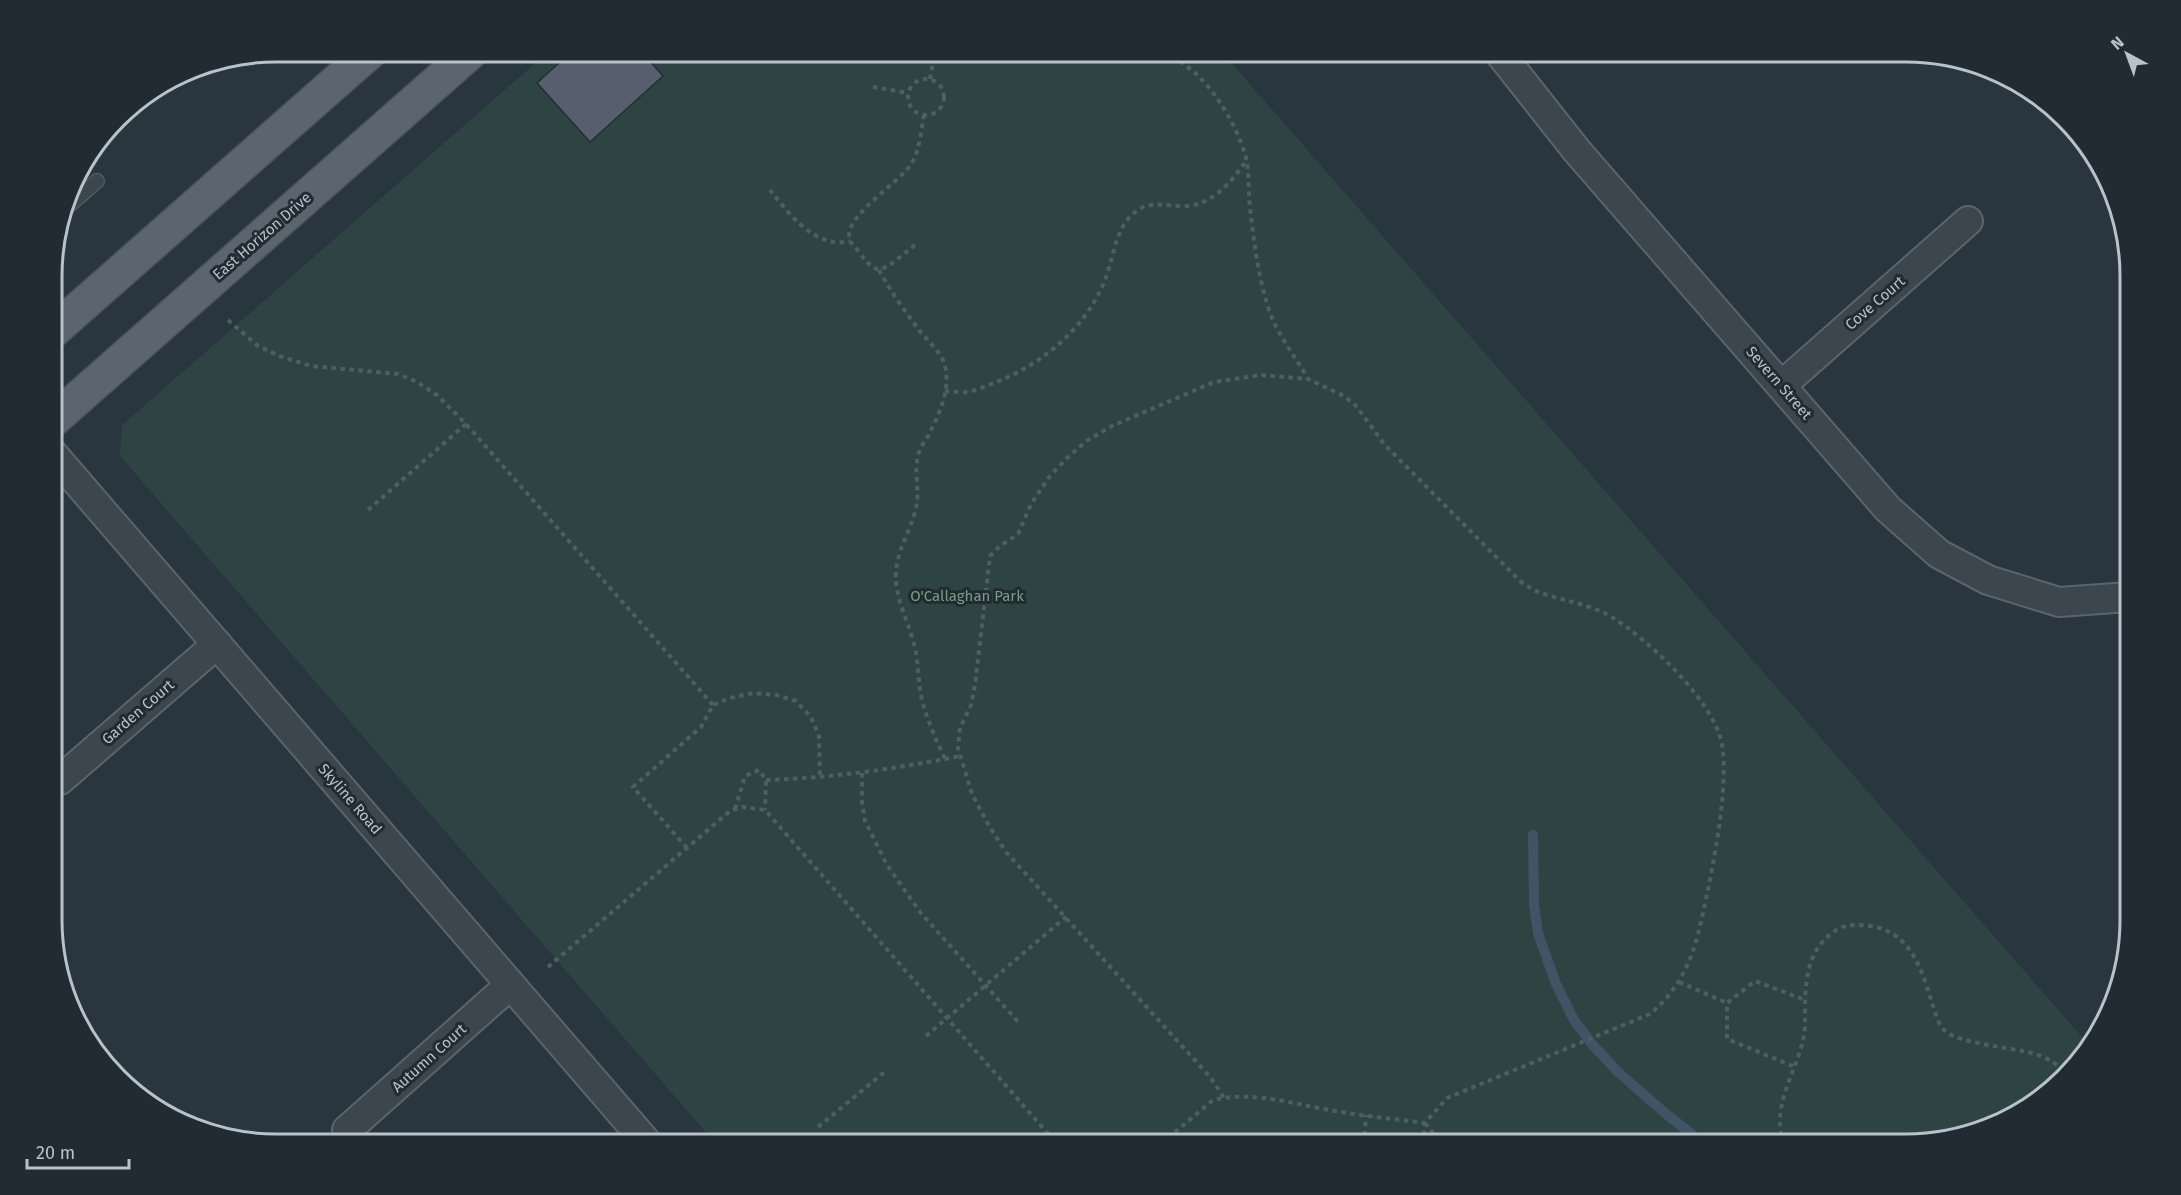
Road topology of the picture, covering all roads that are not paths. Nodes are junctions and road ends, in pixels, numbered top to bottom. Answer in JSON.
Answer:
{"nodes":[{"id":1,"x":359,"y":62,"type":"edge"},
{"id":2,"x":460,"y":62,"type":"edge"},
{"id":3,"x":1508,"y":62,"type":"edge"},
{"id":4,"x":97,"y":181,"type":"dead end"},
{"id":5,"x":76,"y":199,"type":"edge"},
{"id":6,"x":1968,"y":221,"type":"dead end"},
{"id":7,"x":62,"y":323,"type":"edge"},
{"id":8,"x":1782,"y":385,"type":"junction"},
{"id":9,"x":62,"y":412,"type":"edge"},
{"id":10,"x":62,"y":465,"type":"edge"},
{"id":11,"x":2120,"y":598,"type":"edge"},
{"id":12,"x":217,"y":644,"type":"junction"},
{"id":13,"x":62,"y":778,"type":"edge"},
{"id":14,"x":510,"y":985,"type":"junction"},
{"id":15,"x":347,"y":1130,"type":"dead end"},
{"id":16,"x":639,"y":1134,"type":"edge"}],
"edges":[{"from":1,"to":7,"type":"main road"},
{"from":2,"to":9,"type":"main road","name":"East Horizon Drive"},
{"from":3,"to":8,"type":"street","name":"Severn Street"},
{"from":4,"to":5,"type":"lane"},
{"from":6,"to":8,"type":"street","name":"Cove Court"},
{"from":8,"to":11,"type":"street","name":"Severn Street"},
{"from":10,"to":12,"type":"street","name":"Skyline Road"},
{"from":12,"to":13,"type":"street","name":"Garden Court"},
{"from":12,"to":14,"type":"street","name":"Skyline Road"},
{"from":14,"to":15,"type":"street","name":"Autumn Court"},
{"from":14,"to":16,"type":"street","name":"Skyline Road"}]}
